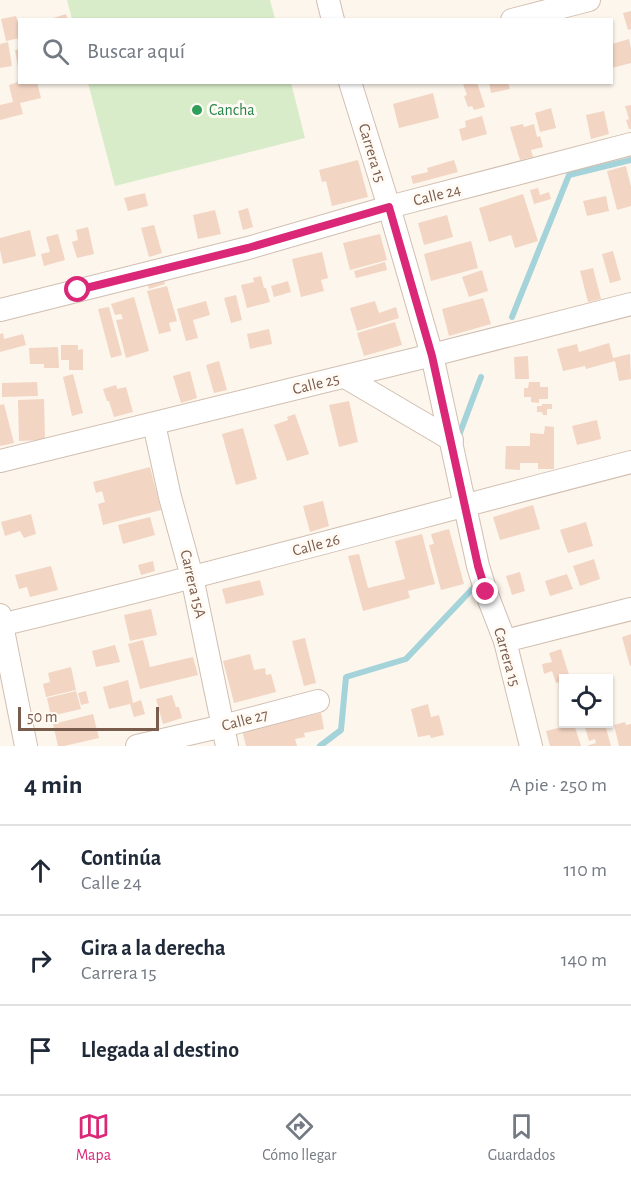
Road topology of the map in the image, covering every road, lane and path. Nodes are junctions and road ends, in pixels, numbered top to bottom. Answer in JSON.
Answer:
{"nodes":[{"id":1,"x":328,"y":0,"type":"edge"},
{"id":2,"x":589,"y":0,"type":"edge"},
{"id":3,"x":332,"y":18,"type":"edge"},
{"id":4,"x":520,"y":18,"type":"edge"},
{"id":5,"x":351,"y":84,"type":"edge"},
{"id":6,"x":631,"y":144,"type":"edge"},
{"id":7,"x":389,"y":207,"type":"junction"},
{"id":8,"x":631,"y":304,"type":"edge"},
{"id":9,"x":0,"y":310,"type":"edge"},
{"id":10,"x":432,"y":356,"type":"junction"},
{"id":11,"x":345,"y":377,"type":"junction"},
{"id":12,"x":154,"y":424,"type":"junction"},
{"id":13,"x":452,"y":440,"type":"junction"},
{"id":14,"x":0,"y":461,"type":"edge"},
{"id":15,"x":631,"y":462,"type":"edge"},
{"id":16,"x":466,"y":504,"type":"junction"},
{"id":17,"x":192,"y":578,"type":"junction"},
{"id":18,"x":631,"y":609,"type":"edge"},
{"id":19,"x":1,"y":622,"type":"edge"},
{"id":20,"x":505,"y":641,"type":"junction"},
{"id":21,"x":318,"y":701,"type":"dead end"},
{"id":22,"x":225,"y":736,"type":"edge"},
{"id":23,"x":26,"y":746,"type":"edge"},
{"id":24,"x":137,"y":746,"type":"edge"},
{"id":25,"x":531,"y":746,"type":"edge"}],
"edges":[{"from":1,"to":3,"type":"street"},
{"from":2,"to":4,"type":"street"},
{"from":5,"to":7,"type":"street","name":"Carrera 15"},
{"from":6,"to":7,"type":"street","name":"Calle 24"},
{"from":7,"to":9,"type":"street","name":"Calle 24"},
{"from":7,"to":10,"type":"street","name":"Carrera 15"},
{"from":8,"to":10,"type":"street","name":"Calle 25"},
{"from":10,"to":11,"type":"street","name":"Calle 25"},
{"from":10,"to":13,"type":"street","name":"Carrera 15"},
{"from":11,"to":12,"type":"street","name":"Calle 25"},
{"from":11,"to":13,"type":"street"},
{"from":12,"to":14,"type":"street","name":"Calle 25"},
{"from":12,"to":17,"type":"street","name":"Carrera 15A"},
{"from":13,"to":16,"type":"street","name":"Carrera 15"},
{"from":15,"to":16,"type":"street","name":"Calle 26"},
{"from":16,"to":17,"type":"street","name":"Calle 26"},
{"from":16,"to":20,"type":"street","name":"Carrera 15"},
{"from":17,"to":19,"type":"street","name":"Calle 26"},
{"from":17,"to":22,"type":"street","name":"Carrera 15A"},
{"from":18,"to":20,"type":"street"},
{"from":19,"to":23,"type":"street"},
{"from":20,"to":25,"type":"street","name":"Carrera 15"},
{"from":21,"to":22,"type":"street","name":"Calle 27"},
{"from":22,"to":24,"type":"street","name":"Calle 27"}]}
